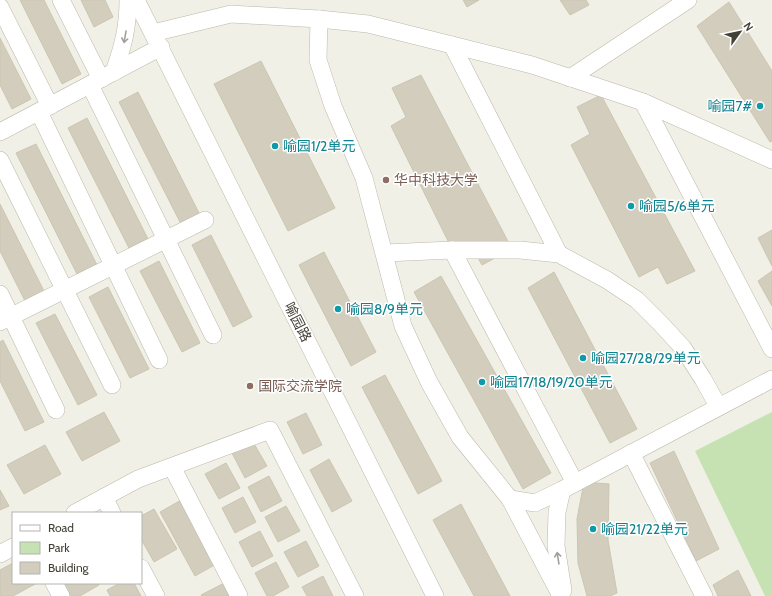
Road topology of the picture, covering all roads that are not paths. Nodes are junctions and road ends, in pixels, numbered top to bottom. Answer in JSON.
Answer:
{"nodes":[{"id":1,"x":61,"y":0,"type":"edge"},
{"id":2,"x":128,"y":0,"type":"edge"},
{"id":3,"x":136,"y":0,"type":"edge"},
{"id":4,"x":688,"y":0,"type":"edge"},
{"id":5,"x":0,"y":6,"type":"edge"},
{"id":6,"x":319,"y":20,"type":"junction"},
{"id":7,"x":157,"y":40,"type":"junction"},
{"id":8,"x":452,"y":45,"type":"junction"},
{"id":9,"x":570,"y":78,"type":"junction"},
{"id":10,"x":102,"y":79,"type":"junction"},
{"id":11,"x":643,"y":102,"type":"junction"},
{"id":12,"x":44,"y":109,"type":"junction"},
{"id":13,"x":0,"y":132,"type":"edge"},
{"id":14,"x":0,"y":160,"type":"edge"},
{"id":15,"x":772,"y":160,"type":"edge"},
{"id":16,"x":206,"y":220,"type":"dead end"},
{"id":17,"x":166,"y":240,"type":"junction"},
{"id":18,"x":452,"y":250,"type":"junction"},
{"id":19,"x":384,"y":253,"type":"junction"},
{"id":20,"x":559,"y":254,"type":"junction"},
{"id":21,"x":114,"y":266,"type":"junction"},
{"id":22,"x":64,"y":290,"type":"junction"},
{"id":23,"x":0,"y":294,"type":"edge"},
{"id":24,"x":5,"y":320,"type":"edge"},
{"id":25,"x":213,"y":336,"type":"dead end"},
{"id":26,"x":772,"y":349,"type":"edge"},
{"id":27,"x":159,"y":360,"type":"dead end"},
{"id":28,"x":772,"y":379,"type":"edge"},
{"id":29,"x":112,"y":385,"type":"dead end"},
{"id":30,"x":718,"y":406,"type":"junction"},
{"id":31,"x":56,"y":410,"type":"dead end"},
{"id":32,"x":631,"y":453,"type":"junction"},
{"id":33,"x":172,"y":467,"type":"junction"},
{"id":34,"x":569,"y":486,"type":"junction"},
{"id":35,"x":104,"y":498,"type":"junction"},
{"id":36,"x":510,"y":499,"type":"junction"},
{"id":37,"x":77,"y":512,"type":"edge"},
{"id":38,"x":111,"y":512,"type":"edge"},
{"id":39,"x":12,"y":548,"type":"edge"},
{"id":40,"x":0,"y":554,"type":"edge"},
{"id":41,"x":142,"y":570,"type":"edge"},
{"id":42,"x":55,"y":584,"type":"edge"},
{"id":43,"x":61,"y":596,"type":"edge"},
{"id":44,"x":156,"y":596,"type":"edge"},
{"id":45,"x":239,"y":596,"type":"edge"},
{"id":46,"x":355,"y":596,"type":"edge"},
{"id":47,"x":435,"y":596,"type":"edge"},
{"id":48,"x":562,"y":596,"type":"edge"},
{"id":49,"x":704,"y":596,"type":"edge"}],
"edges":[{"from":1,"to":10,"type":"street"},
{"from":2,"to":10,"type":"street","one_way":true},
{"from":3,"to":7,"type":"street","name":"喻园路"},
{"from":4,"to":9,"type":"street"},
{"from":5,"to":12,"type":"street"},
{"from":6,"to":7,"type":"street"},
{"from":6,"to":8,"type":"street"},
{"from":6,"to":19,"type":"street"},
{"from":7,"to":10,"type":"street"},
{"from":7,"to":47,"type":"street","name":"喻园路"},
{"from":8,"to":9,"type":"street"},
{"from":8,"to":20,"type":"street"},
{"from":9,"to":11,"type":"street"},
{"from":10,"to":12,"type":"street"},
{"from":10,"to":17,"type":"street"},
{"from":11,"to":15,"type":"street"},
{"from":11,"to":26,"type":"street"},
{"from":12,"to":13,"type":"street"},
{"from":12,"to":21,"type":"street"},
{"from":14,"to":22,"type":"street"},
{"from":16,"to":17,"type":"street"},
{"from":17,"to":21,"type":"street"},
{"from":17,"to":25,"type":"street"},
{"from":18,"to":19,"type":"street"},
{"from":18,"to":20,"type":"street"},
{"from":18,"to":34,"type":"street"},
{"from":19,"to":36,"type":"street"},
{"from":20,"to":30,"type":"street"},
{"from":21,"to":22,"type":"street"},
{"from":21,"to":27,"type":"street"},
{"from":22,"to":24,"type":"street"},
{"from":22,"to":29,"type":"street"},
{"from":23,"to":24,"type":"street"},
{"from":24,"to":31,"type":"street"},
{"from":28,"to":30,"type":"street"},
{"from":30,"to":32,"type":"street"},
{"from":32,"to":34,"type":"street"},
{"from":32,"to":49,"type":"street"},
{"from":33,"to":35,"type":"street"},
{"from":33,"to":45,"type":"street"},
{"from":33,"to":46,"type":"street"},
{"from":34,"to":36,"type":"street"},
{"from":48,"to":34,"type":"street","one_way":true},
{"from":35,"to":37,"type":"street"},
{"from":35,"to":38,"type":"street"},
{"from":36,"to":48,"type":"street"},
{"from":39,"to":40,"type":"street"},
{"from":41,"to":44,"type":"street"},
{"from":42,"to":43,"type":"street"}]}
